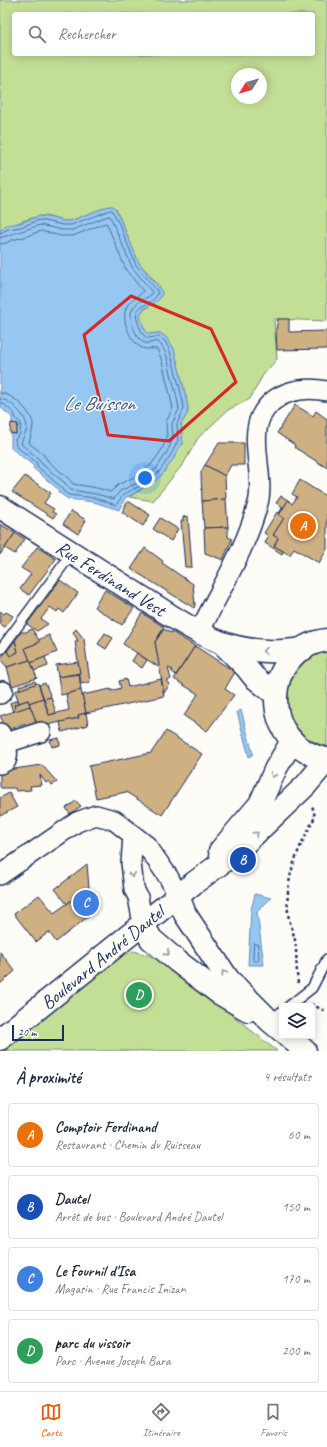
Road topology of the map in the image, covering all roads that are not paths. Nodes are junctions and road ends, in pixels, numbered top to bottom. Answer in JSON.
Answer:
{"nodes":[{"id":1,"x":327,"y":390,"type":"edge"},
{"id":2,"x":0,"y":507,"type":"edge"},
{"id":3,"x":72,"y":553,"type":"junction"},
{"id":4,"x":200,"y":633,"type":"junction"},
{"id":5,"x":327,"y":640,"type":"edge"},
{"id":6,"x":223,"y":644,"type":"junction"},
{"id":7,"x":1,"y":649,"type":"dead end"},
{"id":8,"x":304,"y":649,"type":"junction"},
{"id":9,"x":276,"y":696,"type":"junction"},
{"id":10,"x":41,"y":732,"type":"dead end"},
{"id":11,"x":3,"y":738,"type":"edge"},
{"id":12,"x":292,"y":741,"type":"junction"},
{"id":13,"x":327,"y":760,"type":"edge"},
{"id":14,"x":0,"y":764,"type":"edge"},
{"id":15,"x":133,"y":836,"type":"junction"},
{"id":16,"x":0,"y":875,"type":"edge"},
{"id":17,"x":204,"y":875,"type":"junction"},
{"id":18,"x":178,"y":896,"type":"junction"},
{"id":19,"x":144,"y":924,"type":"junction"},
{"id":20,"x":327,"y":959,"type":"edge"},
{"id":21,"x":293,"y":1003,"type":"edge"},
{"id":22,"x":278,"y":1021,"type":"edge"},
{"id":23,"x":0,"y":1039,"type":"edge"},
{"id":24,"x":291,"y":1039,"type":"edge"},
{"id":25,"x":305,"y":1051,"type":"edge"}],
"edges":[{"from":1,"to":4,"type":"street"},
{"from":2,"to":3,"type":"main road","name":"Rue Ferdinand Vest"},
{"from":3,"to":4,"type":"main road","name":"Rue Ferdinand Vest"},
{"from":3,"to":7,"type":"lane"},
{"from":4,"to":6,"type":"main road","name":"Rue Ferdinand Vest"},
{"from":5,"to":8,"type":"main road"},
{"from":8,"to":6,"type":"main road","one_way":true},
{"from":6,"to":9,"type":"main road"},
{"from":8,"to":9,"type":"main road"},
{"from":9,"to":12,"type":"main road"},
{"from":10,"to":11,"type":"street"},
{"from":11,"to":14,"type":"street"},
{"from":12,"to":13,"type":"main road"},
{"from":12,"to":17,"type":"main road","name":"Boulevard André Dautel","one_way":true},
{"from":17,"to":13,"type":"main road","name":"Boulevard André Dautel","one_way":true},
{"from":15,"to":16,"type":"street"},
{"from":15,"to":18,"type":"street"},
{"from":15,"to":19,"type":"street","one_way":true},
{"from":17,"to":18,"type":"main road","name":"Boulevard André Dautel"},
{"from":18,"to":19,"type":"main road","name":"Boulevard André Dautel"},
{"from":22,"to":18,"type":"main road","one_way":true},
{"from":19,"to":22,"type":"main road","one_way":true},
{"from":19,"to":23,"type":"main road","name":"Boulevard André Dautel"},
{"from":20,"to":21,"type":"lane"},
{"from":24,"to":25,"type":"main road"}]}
